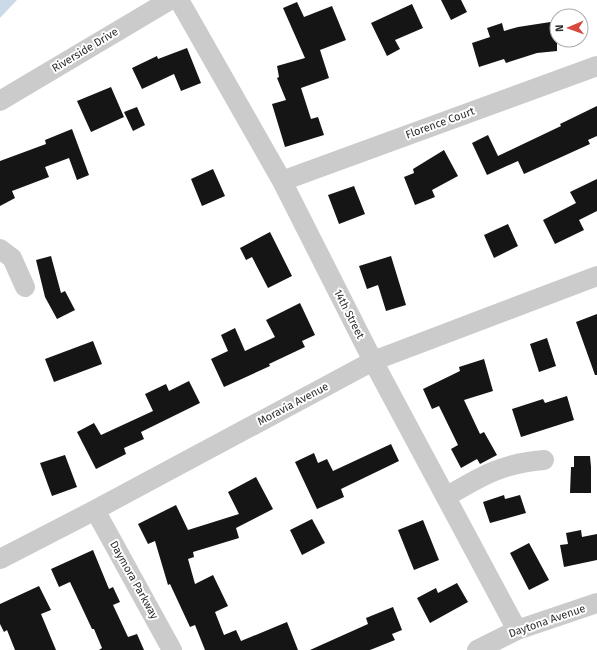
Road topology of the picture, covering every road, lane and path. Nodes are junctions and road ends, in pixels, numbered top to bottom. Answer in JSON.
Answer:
{"nodes":[{"id":1,"x":170,"y":0,"type":"edge"},
{"id":2,"x":179,"y":0,"type":"edge"},
{"id":3,"x":597,"y":66,"type":"edge"},
{"id":4,"x":0,"y":101,"type":"edge"},
{"id":5,"x":282,"y":181,"type":"junction"},
{"id":6,"x":0,"y":248,"type":"edge"},
{"id":7,"x":597,"y":276,"type":"edge"},
{"id":8,"x":25,"y":287,"type":"dead end"},
{"id":9,"x":373,"y":361,"type":"junction"},
{"id":10,"x":544,"y":460,"type":"dead end"},
{"id":11,"x":446,"y":496,"type":"junction"},
{"id":12,"x":95,"y":510,"type":"junction"},
{"id":13,"x":0,"y":558,"type":"edge"},
{"id":14,"x":597,"y":603,"type":"edge"},
{"id":15,"x":517,"y":630,"type":"junction"},
{"id":16,"x":172,"y":650,"type":"edge"},
{"id":17,"x":477,"y":650,"type":"edge"}],
"edges":[{"from":1,"to":4,"type":"street","name":"Riverside Drive"},
{"from":2,"to":5,"type":"street","name":"14th Street"},
{"from":3,"to":5,"type":"street","name":"Florence Court"},
{"from":5,"to":9,"type":"street","name":"14th Street"},
{"from":6,"to":8,"type":"street"},
{"from":7,"to":9,"type":"street","name":"Moravia Avenue"},
{"from":9,"to":11,"type":"street","name":"14th Street"},
{"from":9,"to":12,"type":"street","name":"Moravia Avenue"},
{"from":10,"to":11,"type":"street"},
{"from":11,"to":15,"type":"street","name":"14th Street"},
{"from":12,"to":13,"type":"street","name":"Moravia Avenue"},
{"from":12,"to":16,"type":"street","name":"Daymora Parkway"},
{"from":14,"to":15,"type":"street","name":"Daytona Avenue"},
{"from":15,"to":17,"type":"street","name":"Daytona Avenue"}]}
